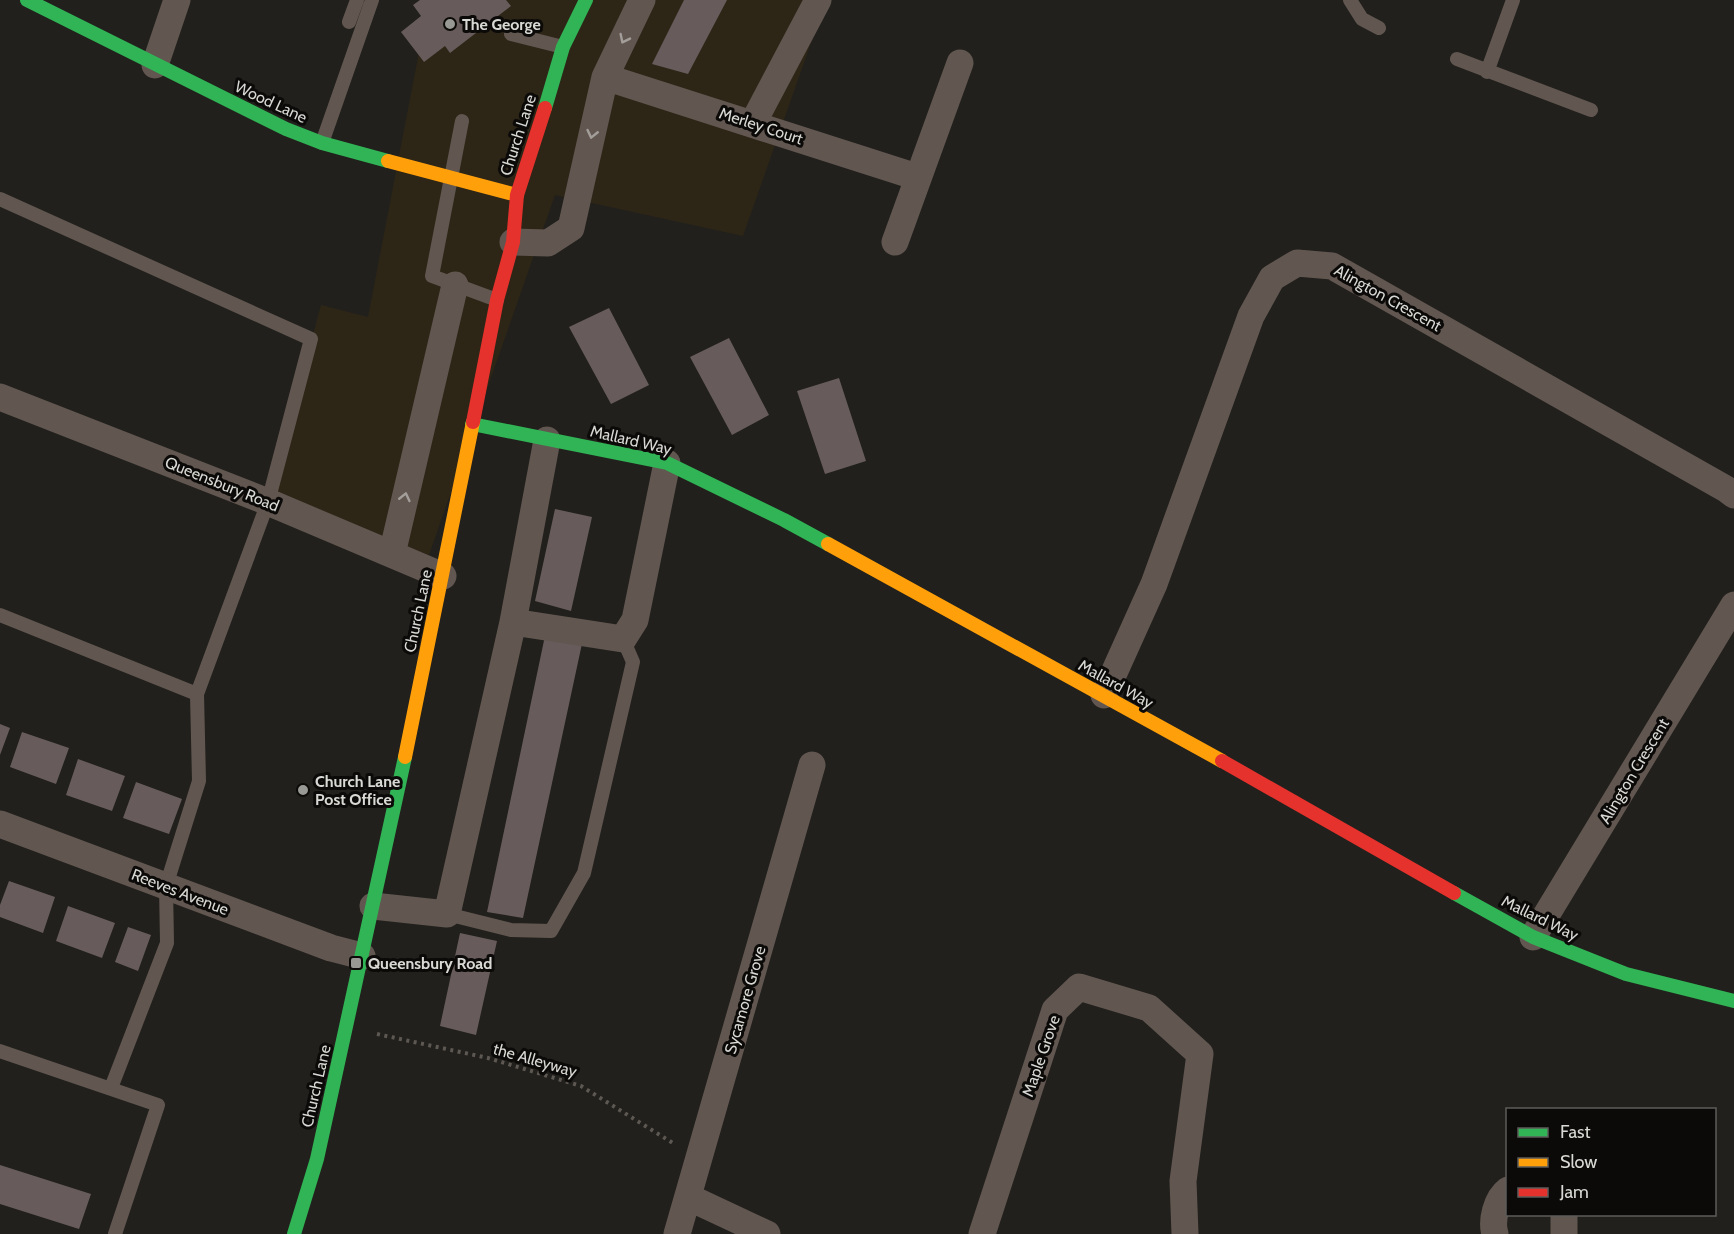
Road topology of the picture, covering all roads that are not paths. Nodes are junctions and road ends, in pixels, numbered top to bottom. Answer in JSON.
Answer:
{"nodes":[{"id":1,"x":27,"y":0,"type":"edge"},
{"id":2,"x":177,"y":0,"type":"edge"},
{"id":3,"x":357,"y":0,"type":"edge"},
{"id":4,"x":372,"y":0,"type":"edge"},
{"id":5,"x":586,"y":0,"type":"edge"},
{"id":6,"x":642,"y":0,"type":"edge"},
{"id":7,"x":818,"y":0,"type":"edge"},
{"id":8,"x":1350,"y":0,"type":"edge"},
{"id":9,"x":1513,"y":0,"type":"edge"},
{"id":10,"x":349,"y":22,"type":"dead end"},
{"id":11,"x":1378,"y":27,"type":"dead end"},
{"id":12,"x":511,"y":34,"type":"dead end"},
{"id":13,"x":563,"y":47,"type":"junction"},
{"id":14,"x":1457,"y":59,"type":"dead end"},
{"id":15,"x":960,"y":63,"type":"dead end"},
{"id":16,"x":155,"y":65,"type":"junction"},
{"id":17,"x":1487,"y":72,"type":"junction"},
{"id":18,"x":605,"y":77,"type":"junction"},
{"id":19,"x":1591,"y":110,"type":"dead end"},
{"id":20,"x":462,"y":121,"type":"dead end"},
{"id":21,"x":753,"y":123,"type":"junction"},
{"id":22,"x":322,"y":143,"type":"junction"},
{"id":23,"x":917,"y":177,"type":"junction"},
{"id":24,"x":452,"y":178,"type":"junction"},
{"id":25,"x":517,"y":195,"type":"junction"},
{"id":26,"x":0,"y":199,"type":"edge"},
{"id":27,"x":513,"y":242,"type":"junction"},
{"id":28,"x":896,"y":242,"type":"dead end"},
{"id":29,"x":455,"y":285,"type":"junction"},
{"id":30,"x":497,"y":300,"type":"junction"},
{"id":31,"x":0,"y":397,"type":"edge"},
{"id":32,"x":472,"y":424,"type":"junction"},
{"id":33,"x":547,"y":440,"type":"junction"},
{"id":34,"x":668,"y":464,"type":"junction"},
{"id":35,"x":1734,"y":495,"type":"edge"},
{"id":36,"x":268,"y":502,"type":"junction"},
{"id":37,"x":392,"y":554,"type":"junction"},
{"id":38,"x":442,"y":576,"type":"junction"},
{"id":39,"x":1734,"y":605,"type":"edge"},
{"id":40,"x":0,"y":615,"type":"edge"},
{"id":41,"x":513,"y":622,"type":"junction"},
{"id":42,"x":623,"y":639,"type":"junction"},
{"id":43,"x":197,"y":694,"type":"junction"},
{"id":44,"x":1104,"y":695,"type":"junction"},
{"id":45,"x":812,"y":765,"type":"dead end"},
{"id":46,"x":0,"y":824,"type":"edge"},
{"id":47,"x":166,"y":886,"type":"junction"},
{"id":48,"x":373,"y":906,"type":"junction"},
{"id":49,"x":447,"y":914,"type":"junction"},
{"id":50,"x":1533,"y":937,"type":"junction"},
{"id":51,"x":362,"y":956,"type":"junction"},
{"id":52,"x":1734,"y":1001,"type":"edge"},
{"id":53,"x":0,"y":1051,"type":"edge"},
{"id":54,"x":111,"y":1088,"type":"junction"},
{"id":55,"x":1506,"y":1191,"type":"edge"},
{"id":56,"x":688,"y":1197,"type":"junction"},
{"id":57,"x":1564,"y":1216,"type":"edge"},
{"id":58,"x":115,"y":1234,"type":"edge"},
{"id":59,"x":294,"y":1234,"type":"edge"},
{"id":60,"x":677,"y":1234,"type":"edge"},
{"id":61,"x":767,"y":1234,"type":"edge"},
{"id":62,"x":982,"y":1234,"type":"edge"},
{"id":63,"x":1185,"y":1234,"type":"edge"},
{"id":64,"x":1495,"y":1234,"type":"edge"},
{"id":65,"x":1564,"y":1234,"type":"edge"}],
"edges":[{"from":1,"to":16,"type":"street","name":"Wood Lane"},
{"from":2,"to":16,"type":"street"},
{"from":3,"to":10,"type":"lane"},
{"from":4,"to":22,"type":"lane"},
{"from":5,"to":13,"type":"street","name":"Church Lane"},
{"from":6,"to":18,"type":"street","one_way":true},
{"from":7,"to":21,"type":"street"},
{"from":8,"to":11,"type":"lane"},
{"from":9,"to":17,"type":"lane"},
{"from":12,"to":13,"type":"lane"},
{"from":13,"to":25,"type":"street","name":"Church Lane"},
{"from":14,"to":17,"type":"lane"},
{"from":15,"to":23,"type":"street"},
{"from":16,"to":22,"type":"street","name":"Wood Lane"},
{"from":17,"to":19,"type":"lane"},
{"from":18,"to":21,"type":"street","name":"Merley Court"},
{"from":18,"to":27,"type":"street","one_way":true},
{"from":20,"to":24,"type":"lane"},
{"from":21,"to":23,"type":"street","name":"Merley Court"},
{"from":22,"to":24,"type":"street","name":"Wood Lane"},
{"from":23,"to":28,"type":"street"},
{"from":24,"to":25,"type":"street","name":"Wood Lane"},
{"from":24,"to":29,"type":"lane"},
{"from":25,"to":27,"type":"street","name":"Church Lane"},
{"from":26,"to":36,"type":"lane"},
{"from":27,"to":30,"type":"street","name":"Church Lane"},
{"from":29,"to":30,"type":"lane"},
{"from":37,"to":29,"type":"street","one_way":true},
{"from":30,"to":32,"type":"street","name":"Church Lane"},
{"from":31,"to":36,"type":"street","name":"Queensbury Road"},
{"from":32,"to":33,"type":"street","name":"Mallard Way"},
{"from":32,"to":38,"type":"street","name":"Church Lane"},
{"from":33,"to":34,"type":"street","name":"Mallard Way"},
{"from":33,"to":41,"type":"street"},
{"from":34,"to":42,"type":"street"},
{"from":34,"to":44,"type":"street","name":"Mallard Way"},
{"from":35,"to":44,"type":"street","name":"Alington Crescent"},
{"from":36,"to":37,"type":"street","name":"Queensbury Road"},
{"from":36,"to":43,"type":"lane"},
{"from":37,"to":38,"type":"street","name":"Queensbury Road"},
{"from":38,"to":48,"type":"street","name":"Church Lane"},
{"from":39,"to":50,"type":"street","name":"Alington Crescent"},
{"from":40,"to":43,"type":"lane"},
{"from":41,"to":42,"type":"street"},
{"from":41,"to":49,"type":"street"},
{"from":42,"to":49,"type":"lane"},
{"from":43,"to":47,"type":"lane"},
{"from":44,"to":50,"type":"street","name":"Mallard Way"},
{"from":45,"to":56,"type":"street","name":"Sycamore Grove"},
{"from":46,"to":47,"type":"street","name":"Reeves Avenue"},
{"from":47,"to":51,"type":"street","name":"Reeves Avenue"},
{"from":47,"to":54,"type":"lane"},
{"from":48,"to":49,"type":"street"},
{"from":48,"to":51,"type":"street","name":"Church Lane"},
{"from":50,"to":52,"type":"street","name":"Mallard Way"},
{"from":51,"to":59,"type":"street","name":"Church Lane"},
{"from":53,"to":54,"type":"lane"},
{"from":54,"to":58,"type":"lane"},
{"from":55,"to":64,"type":"street"},
{"from":56,"to":60,"type":"street","name":"Sycamore Grove"},
{"from":56,"to":61,"type":"street"},
{"from":57,"to":65,"type":"street"},
{"from":62,"to":63,"type":"street","name":"Maple Grove"}]}
